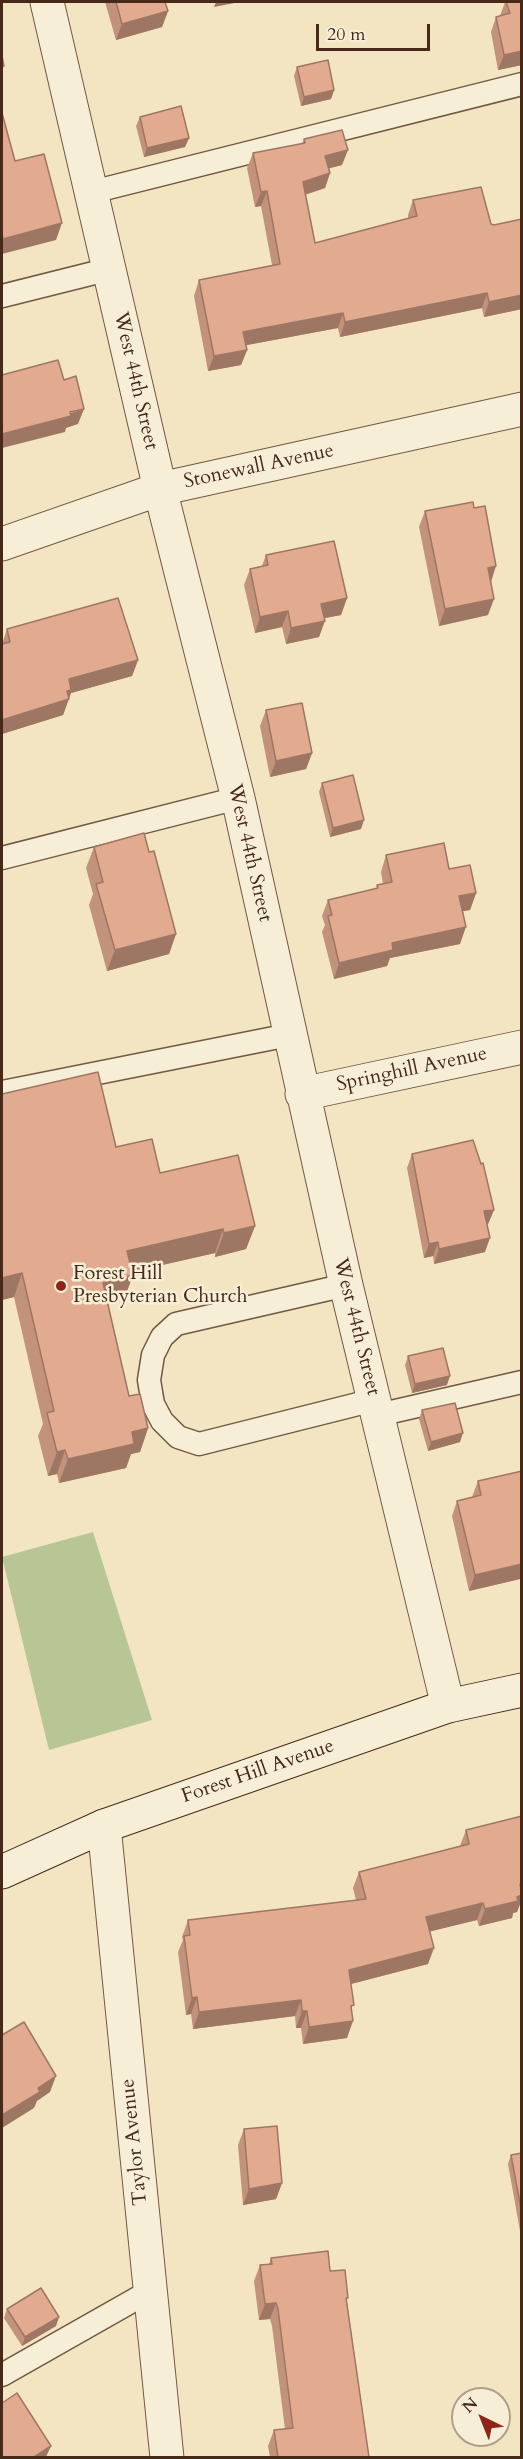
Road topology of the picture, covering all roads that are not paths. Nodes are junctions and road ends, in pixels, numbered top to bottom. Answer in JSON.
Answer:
{"nodes":[{"id":1,"x":47,"y":2,"type":"edge"},
{"id":2,"x":522,"y":84,"type":"edge"},
{"id":3,"x":92,"y":192,"type":"junction"},
{"id":4,"x":110,"y":270,"type":"junction"},
{"id":5,"x":2,"y":296,"type":"edge"},
{"id":6,"x":522,"y":409,"type":"edge"},
{"id":7,"x":160,"y":489,"type":"junction"},
{"id":8,"x":2,"y":544,"type":"edge"},
{"id":9,"x":238,"y":798,"type":"junction"},
{"id":10,"x":2,"y":858,"type":"edge"},
{"id":11,"x":289,"y":1035,"type":"junction"},
{"id":12,"x":522,"y":1047,"type":"edge"},
{"id":13,"x":2,"y":1092,"type":"edge"},
{"id":14,"x":302,"y":1094,"type":"junction"},
{"id":15,"x":346,"y":1285,"type":"junction"},
{"id":16,"x":522,"y":1382,"type":"edge"},
{"id":17,"x":376,"y":1408,"type":"junction"},
{"id":18,"x":522,"y":1690,"type":"edge"},
{"id":19,"x":448,"y":1706,"type":"junction"},
{"id":20,"x":104,"y":1826,"type":"junction"},
{"id":21,"x":3,"y":1866,"type":"edge"},
{"id":22,"x":150,"y":2291,"type":"junction"},
{"id":23,"x":2,"y":2375,"type":"edge"},
{"id":24,"x":167,"y":2457,"type":"edge"}],
"edges":[{"from":1,"to":3,"type":"street","name":"West 44th Street"},
{"from":2,"to":3,"type":"lane"},
{"from":3,"to":4,"type":"street","name":"West 44th Street"},
{"from":4,"to":5,"type":"lane"},
{"from":4,"to":7,"type":"street","name":"West 44th Street"},
{"from":6,"to":7,"type":"street","name":"Stonewall Avenue"},
{"from":7,"to":8,"type":"street","name":"Stonewall Avenue"},
{"from":7,"to":9,"type":"street","name":"West 44th Street"},
{"from":9,"to":10,"type":"lane"},
{"from":9,"to":11,"type":"street","name":"West 44th Street"},
{"from":11,"to":13,"type":"lane"},
{"from":11,"to":14,"type":"street","name":"West 44th Street"},
{"from":12,"to":14,"type":"street","name":"Springhill Avenue"},
{"from":14,"to":15,"type":"street","name":"West 44th Street"},
{"from":15,"to":17,"type":"street","name":"West 44th Street"},
{"from":15,"to":17,"type":"lane"},
{"from":16,"to":17,"type":"lane"},
{"from":17,"to":19,"type":"street","name":"West 44th Street"},
{"from":18,"to":19,"type":"street","name":"Forest Hill Avenue"},
{"from":19,"to":20,"type":"street","name":"Forest Hill Avenue"},
{"from":20,"to":21,"type":"street","name":"Forest Hill Avenue"},
{"from":20,"to":22,"type":"street","name":"Taylor Avenue"},
{"from":22,"to":23,"type":"lane"},
{"from":22,"to":24,"type":"street","name":"Taylor Avenue"}]}
